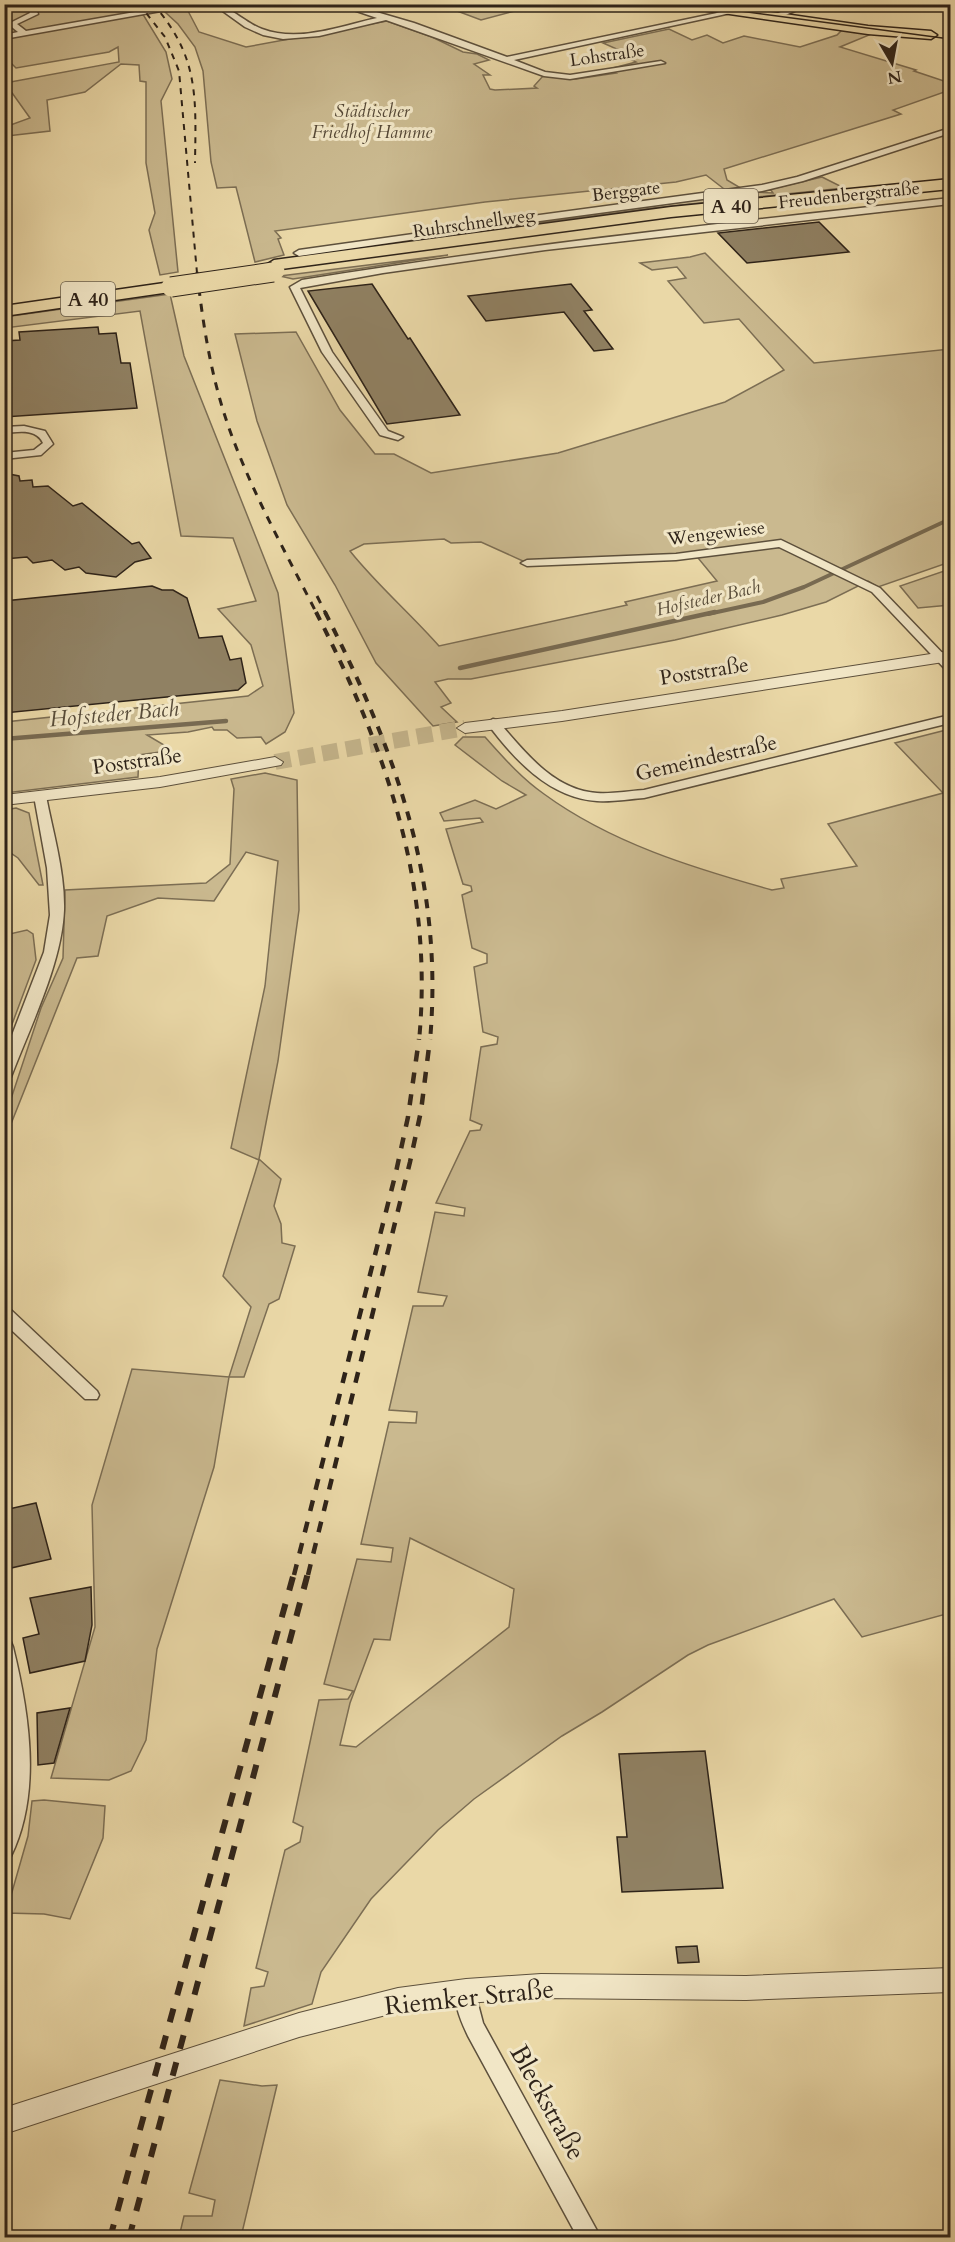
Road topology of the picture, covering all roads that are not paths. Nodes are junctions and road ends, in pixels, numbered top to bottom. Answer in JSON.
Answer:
{"nodes":[{"id":1,"x":30,"y":4,"type":"edge"},
{"id":2,"x":197,"y":4,"type":"edge"},
{"id":3,"x":216,"y":4,"type":"edge"},
{"id":4,"x":339,"y":4,"type":"edge"},
{"id":5,"x":688,"y":4,"type":"edge"},
{"id":6,"x":714,"y":4,"type":"edge"},
{"id":7,"x":808,"y":4,"type":"edge"},
{"id":8,"x":736,"y":11,"type":"junction"},
{"id":9,"x":782,"y":16,"type":"junction"},
{"id":10,"x":385,"y":18,"type":"junction"},
{"id":11,"x":24,"y":33,"type":"junction"},
{"id":12,"x":936,"y":36,"type":"dead end"},
{"id":13,"x":4,"y":37,"type":"edge"},
{"id":14,"x":506,"y":59,"type":"junction"},
{"id":15,"x":661,"y":63,"type":"dead end"},
{"id":16,"x":951,"y":130,"type":"edge"},
{"id":17,"x":951,"y":183,"type":"edge"},
{"id":18,"x":951,"y":191,"type":"edge"},
{"id":19,"x":951,"y":201,"type":"edge"},
{"id":20,"x":580,"y":242,"type":"junction"},
{"id":21,"x":299,"y":253,"type":"dead end"},
{"id":22,"x":329,"y":263,"type":"junction"},
{"id":23,"x":275,"y":268,"type":"junction"},
{"id":24,"x":171,"y":283,"type":"junction"},
{"id":25,"x":4,"y":304,"type":"edge"},
{"id":26,"x":4,"y":311,"type":"edge"},
{"id":27,"x":4,"y":430,"type":"edge"},
{"id":28,"x":399,"y":437,"type":"dead end"},
{"id":29,"x":4,"y":456,"type":"edge"},
{"id":30,"x":527,"y":564,"type":"dead end"},
{"id":31,"x":947,"y":660,"type":"edge"},
{"id":32,"x":951,"y":719,"type":"edge"},
{"id":33,"x":493,"y":723,"type":"junction"},
{"id":34,"x":465,"y":728,"type":"tunnel mouth"},
{"id":35,"x":275,"y":762,"type":"tunnel mouth"},
{"id":36,"x":40,"y":796,"type":"junction"},
{"id":37,"x":4,"y":800,"type":"edge"},
{"id":38,"x":4,"y":1077,"type":"edge"},
{"id":39,"x":4,"y":1313,"type":"edge"},
{"id":40,"x":91,"y":1395,"type":"dead end"},
{"id":41,"x":4,"y":1647,"type":"edge"},
{"id":42,"x":4,"y":1850,"type":"edge"},
{"id":43,"x":951,"y":1980,"type":"edge"},
{"id":44,"x":466,"y":1991,"type":"junction"},
{"id":45,"x":4,"y":2121,"type":"edge"},
{"id":46,"x":590,"y":2238,"type":"edge"}],
"edges":[{"from":1,"to":11,"type":"street"},
{"from":2,"to":11,"type":"street"},
{"from":3,"to":10,"type":"street"},
{"from":4,"to":10,"type":"street"},
{"from":5,"to":8,"type":"main road"},
{"from":6,"to":9,"type":"main road"},
{"from":7,"to":9,"type":"street"},
{"from":8,"to":9,"type":"main road"},
{"from":8,"to":14,"type":"street","name":"Lohstraße"},
{"from":9,"to":12,"type":"main road"},
{"from":10,"to":14,"type":"street"},
{"from":11,"to":13,"type":"street"},
{"from":14,"to":15,"type":"street","name":"Lohstraße"},
{"from":16,"to":21,"type":"street","name":"Berggate"},
{"from":17,"to":23,"type":"highway","name":"Ruhrschnellweg","number":"A 40"},
{"from":18,"to":22,"type":"highway","name":"Ruhrschnellweg","number":"A 40"},
{"from":19,"to":20,"type":"street","name":"Freudenbergstraße"},
{"from":20,"to":22,"type":"highway"},
{"from":20,"to":28,"type":"street","name":"Freudenbergstraße"},
{"from":22,"to":23,"type":"highway","name":"Ruhrschnellweg","number":"A 40"},
{"from":23,"to":24,"type":"highway","name":"Ruhrschnellweg","number":"A 40","bridge":true},
{"from":24,"to":25,"type":"highway","name":"Ruhrschnellweg","number":"A 40"},
{"from":24,"to":26,"type":"highway","name":"Ruhrschnellweg","number":"A 40"},
{"from":27,"to":29,"type":"street"},
{"from":30,"to":31,"type":"street","name":"Wengewiese"},
{"from":31,"to":33,"type":"street","name":"Poststraße"},
{"from":32,"to":33,"type":"street","name":"Gemeindestraße"},
{"from":33,"to":34,"type":"street","name":"Poststraße"},
{"from":35,"to":36,"type":"street","name":"Poststraße"},
{"from":36,"to":37,"type":"street","name":"Poststraße"},
{"from":36,"to":38,"type":"street"},
{"from":39,"to":40,"type":"street"},
{"from":41,"to":42,"type":"street"},
{"from":43,"to":44,"type":"street","name":"Riemker Straße"},
{"from":44,"to":45,"type":"street","name":"Riemker Straße"},
{"from":44,"to":46,"type":"street","name":"Bleckstraße"}]}
